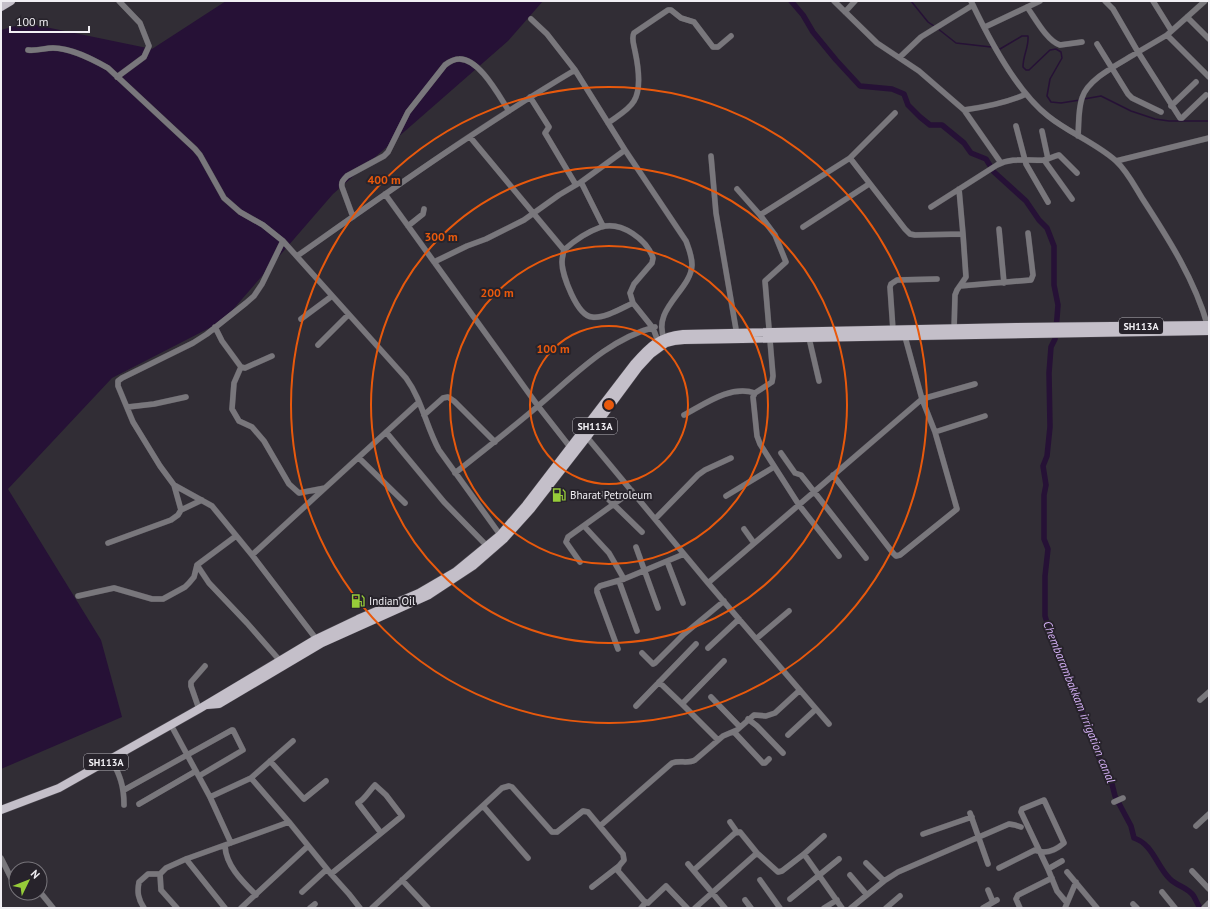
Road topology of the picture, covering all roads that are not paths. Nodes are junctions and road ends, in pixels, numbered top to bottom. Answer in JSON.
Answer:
{"nodes":[{"id":1,"x":10,"y":1,"type":"edge"},
{"id":2,"x":119,"y":1,"type":"edge"},
{"id":3,"x":834,"y":1,"type":"edge"},
{"id":4,"x":855,"y":1,"type":"edge"},
{"id":5,"x":1040,"y":1,"type":"edge"},
{"id":6,"x":1106,"y":1,"type":"edge"},
{"id":7,"x":1153,"y":1,"type":"edge"},
{"id":8,"x":1205,"y":1,"type":"edge"},
{"id":9,"x":972,"y":3,"type":"edge"},
{"id":10,"x":1,"y":6,"type":"edge"},
{"id":11,"x":1027,"y":7,"type":"junction"},
{"id":12,"x":844,"y":12,"type":"junction"},
{"id":13,"x":1187,"y":17,"type":"junction"},
{"id":14,"x":531,"y":19,"type":"dead end"},
{"id":15,"x":985,"y":27,"type":"junction"},
{"id":16,"x":1169,"y":32,"type":"junction"},
{"id":17,"x":731,"y":36,"type":"dead end"},
{"id":18,"x":1209,"y":39,"type":"edge"},
{"id":19,"x":1082,"y":42,"type":"dead end"},
{"id":20,"x":1097,"y":44,"type":"dead end"},
{"id":21,"x":28,"y":50,"type":"dead end"},
{"id":22,"x":1138,"y":52,"type":"junction"},
{"id":23,"x":900,"y":57,"type":"junction"},
{"id":24,"x":1112,"y":68,"type":"junction"},
{"id":25,"x":575,"y":70,"type":"junction"},
{"id":26,"x":117,"y":77,"type":"junction"},
{"id":27,"x":1209,"y":77,"type":"edge"},
{"id":28,"x":1196,"y":82,"type":"dead end"},
{"id":29,"x":1026,"y":94,"type":"junction"},
{"id":30,"x":1206,"y":95,"type":"dead end"},
{"id":31,"x":530,"y":97,"type":"junction"},
{"id":32,"x":1171,"y":106,"type":"junction"},
{"id":33,"x":964,"y":110,"type":"junction"},
{"id":34,"x":510,"y":111,"type":"junction"},
{"id":35,"x":895,"y":112,"type":"dead end"},
{"id":36,"x":1161,"y":112,"type":"dead end"},
{"id":37,"x":608,"y":123,"type":"junction"},
{"id":38,"x":1016,"y":126,"type":"dead end"},
{"id":39,"x":1042,"y":131,"type":"dead end"},
{"id":40,"x":1078,"y":136,"type":"junction"},
{"id":41,"x":470,"y":137,"type":"junction"},
{"id":42,"x":1209,"y":138,"type":"edge"},
{"id":43,"x":625,"y":150,"type":"junction"},
{"id":44,"x":710,"y":156,"type":"dead end"},
{"id":45,"x":850,"y":158,"type":"junction"},
{"id":46,"x":1025,"y":159,"type":"junction"},
{"id":47,"x":1046,"y":159,"type":"junction"},
{"id":48,"x":1116,"y":161,"type":"junction"},
{"id":49,"x":996,"y":166,"type":"junction"},
{"id":50,"x":1077,"y":172,"type":"dead end"},
{"id":51,"x":578,"y":183,"type":"junction"},
{"id":52,"x":869,"y":184,"type":"junction"},
{"id":53,"x":737,"y":189,"type":"dead end"},
{"id":54,"x":959,"y":189,"type":"junction"},
{"id":55,"x":385,"y":194,"type":"junction"},
{"id":56,"x":1072,"y":199,"type":"dead end"},
{"id":57,"x":1048,"y":202,"type":"dead end"},
{"id":58,"x":931,"y":207,"type":"dead end"},
{"id":59,"x":424,"y":209,"type":"dead end"},
{"id":60,"x":532,"y":214,"type":"junction"},
{"id":61,"x":760,"y":215,"type":"junction"},
{"id":62,"x":353,"y":217,"type":"junction"},
{"id":63,"x":408,"y":226,"type":"junction"},
{"id":64,"x":603,"y":226,"type":"junction"},
{"id":65,"x":803,"y":227,"type":"dead end"},
{"id":66,"x":999,"y":229,"type":"dead end"},
{"id":67,"x":1028,"y":233,"type":"dead end"},
{"id":68,"x":963,"y":234,"type":"junction"},
{"id":69,"x":283,"y":241,"type":"junction"},
{"id":70,"x":564,"y":250,"type":"junction"},
{"id":71,"x":297,"y":256,"type":"junction"},
{"id":72,"x":434,"y":262,"type":"junction"},
{"id":73,"x":937,"y":279,"type":"dead end"},
{"id":74,"x":1004,"y":283,"type":"junction"},
{"id":75,"x":960,"y":286,"type":"junction"},
{"id":76,"x":332,"y":296,"type":"junction"},
{"id":77,"x":633,"y":302,"type":"junction"},
{"id":78,"x":348,"y":315,"type":"junction"},
{"id":79,"x":301,"y":319,"type":"dead end"},
{"id":80,"x":661,"y":326,"type":"junction"},
{"id":81,"x":215,"y":327,"type":"junction"},
{"id":82,"x":653,"y":328,"type":"junction"},
{"id":83,"x":1208,"y":328,"type":"edge"},
{"id":84,"x":893,"y":330,"type":"junction"},
{"id":85,"x":954,"y":332,"type":"junction"},
{"id":86,"x":904,"y":333,"type":"junction"},
{"id":87,"x":769,"y":335,"type":"junction"},
{"id":88,"x":737,"y":336,"type":"junction"},
{"id":89,"x":809,"y":338,"type":"junction"},
{"id":90,"x":662,"y":342,"type":"junction"},
{"id":91,"x":318,"y":345,"type":"dead end"},
{"id":92,"x":272,"y":356,"type":"dead end"},
{"id":93,"x":241,"y":366,"type":"junction"},
{"id":94,"x":819,"y":381,"type":"dead end"},
{"id":95,"x":975,"y":384,"type":"dead end"},
{"id":96,"x":755,"y":393,"type":"junction"},
{"id":97,"x":186,"y":397,"type":"dead end"},
{"id":98,"x":922,"y":399,"type":"junction"},
{"id":99,"x":419,"y":402,"type":"junction"},
{"id":100,"x":538,"y":406,"type":"junction"},
{"id":101,"x":128,"y":407,"type":"junction"},
{"id":102,"x":424,"y":415,"type":"junction"},
{"id":103,"x":684,"y":415,"type":"dead end"},
{"id":104,"x":985,"y":416,"type":"dead end"},
{"id":105,"x":386,"y":432,"type":"junction"},
{"id":106,"x":935,"y":432,"type":"junction"},
{"id":107,"x":584,"y":434,"type":"junction"},
{"id":108,"x":495,"y":442,"type":"junction"},
{"id":109,"x":570,"y":447,"type":"junction"},
{"id":110,"x":781,"y":453,"type":"dead end"},
{"id":111,"x":358,"y":458,"type":"junction"},
{"id":112,"x":731,"y":458,"type":"dead end"},
{"id":113,"x":774,"y":467,"type":"junction"},
{"id":114,"x":455,"y":473,"type":"junction"},
{"id":115,"x":833,"y":475,"type":"junction"},
{"id":116,"x":174,"y":485,"type":"junction"},
{"id":117,"x":325,"y":488,"type":"junction"},
{"id":118,"x":632,"y":490,"type":"junction"},
{"id":119,"x":814,"y":492,"type":"junction"},
{"id":120,"x":603,"y":494,"type":"dead end"},
{"id":121,"x":726,"y":496,"type":"dead end"},
{"id":122,"x":202,"y":500,"type":"junction"},
{"id":123,"x":405,"y":503,"type":"dead end"},
{"id":124,"x":614,"y":504,"type":"junction"},
{"id":125,"x":799,"y":505,"type":"junction"},
{"id":126,"x":181,"y":510,"type":"junction"},
{"id":127,"x":655,"y":519,"type":"junction"},
{"id":128,"x":584,"y":526,"type":"junction"},
{"id":129,"x":744,"y":529,"type":"dead end"},
{"id":130,"x":642,"y":532,"type":"dead end"},
{"id":131,"x":236,"y":536,"type":"junction"},
{"id":132,"x":502,"y":537,"type":"junction"},
{"id":133,"x":108,"y":543,"type":"dead end"},
{"id":134,"x":754,"y":543,"type":"junction"},
{"id":135,"x":487,"y":546,"type":"junction"},
{"id":136,"x":636,"y":547,"type":"dead end"},
{"id":137,"x":684,"y":554,"type":"junction"},
{"id":138,"x":252,"y":555,"type":"junction"},
{"id":139,"x":838,"y":556,"type":"dead end"},
{"id":140,"x":866,"y":558,"type":"dead end"},
{"id":141,"x":667,"y":561,"type":"junction"},
{"id":142,"x":580,"y":562,"type":"dead end"},
{"id":143,"x":197,"y":565,"type":"junction"},
{"id":144,"x":645,"y":570,"type":"junction"},
{"id":145,"x":622,"y":580,"type":"junction"},
{"id":146,"x":708,"y":583,"type":"junction"},
{"id":147,"x":78,"y":596,"type":"dead end"},
{"id":148,"x":724,"y":601,"type":"junction"},
{"id":149,"x":683,"y":603,"type":"dead end"},
{"id":150,"x":658,"y":608,"type":"dead end"},
{"id":151,"x":789,"y":611,"type":"dead end"},
{"id":152,"x":739,"y":619,"type":"junction"},
{"id":153,"x":637,"y":631,"type":"dead end"},
{"id":154,"x":756,"y":639,"type":"junction"},
{"id":155,"x":318,"y":641,"type":"junction"},
{"id":156,"x":696,"y":644,"type":"dead end"},
{"id":157,"x":708,"y":648,"type":"dead end"},
{"id":158,"x":618,"y":649,"type":"dead end"},
{"id":159,"x":642,"y":652,"type":"dead end"},
{"id":160,"x":724,"y":661,"type":"dead end"},
{"id":161,"x":281,"y":663,"type":"junction"},
{"id":162,"x":205,"y":666,"type":"dead end"},
{"id":163,"x":659,"y":682,"type":"junction"},
{"id":164,"x":800,"y":690,"type":"junction"},
{"id":165,"x":1209,"y":692,"type":"edge"},
{"id":166,"x":711,"y":697,"type":"dead end"},
{"id":167,"x":1200,"y":700,"type":"dead end"},
{"id":168,"x":682,"y":704,"type":"junction"},
{"id":169,"x":636,"y":706,"type":"dead end"},
{"id":170,"x":816,"y":709,"type":"junction"},
{"id":171,"x":199,"y":710,"type":"junction"},
{"id":172,"x":748,"y":719,"type":"junction"},
{"id":173,"x":829,"y":724,"type":"dead end"},
{"id":174,"x":171,"y":725,"type":"junction"},
{"id":175,"x":740,"y":727,"type":"junction"},
{"id":176,"x":734,"y":732,"type":"junction"},
{"id":177,"x":788,"y":734,"type":"dead end"},
{"id":178,"x":718,"y":740,"type":"junction"},
{"id":179,"x":293,"y":742,"type":"dead end"},
{"id":180,"x":784,"y":753,"type":"dead end"},
{"id":181,"x":188,"y":754,"type":"junction"},
{"id":182,"x":111,"y":759,"type":"junction"},
{"id":183,"x":769,"y":759,"type":"dead end"},
{"id":184,"x":270,"y":761,"type":"junction"},
{"id":185,"x":197,"y":773,"type":"junction"},
{"id":186,"x":251,"y":778,"type":"junction"},
{"id":187,"x":326,"y":781,"type":"dead end"},
{"id":188,"x":124,"y":790,"type":"junction"},
{"id":189,"x":210,"y":797,"type":"junction"},
{"id":190,"x":1123,"y":798,"type":"dead end"},
{"id":191,"x":1114,"y":802,"type":"dead end"},
{"id":192,"x":124,"y":804,"type":"dead end"},
{"id":193,"x":139,"y":804,"type":"dead end"},
{"id":194,"x":483,"y":806,"type":"junction"},
{"id":195,"x":1,"y":810,"type":"edge"},
{"id":196,"x":1209,"y":814,"type":"edge"},
{"id":197,"x":289,"y":822,"type":"junction"},
{"id":198,"x":730,"y":822,"type":"dead end"},
{"id":199,"x":600,"y":826,"type":"junction"},
{"id":200,"x":1196,"y":826,"type":"dead end"},
{"id":201,"x":1021,"y":827,"type":"dead end"},
{"id":202,"x":737,"y":832,"type":"junction"},
{"id":203,"x":381,"y":833,"type":"junction"},
{"id":204,"x":923,"y":834,"type":"dead end"},
{"id":205,"x":824,"y":836,"type":"dead end"},
{"id":206,"x":978,"y":838,"type":"junction"},
{"id":207,"x":231,"y":843,"type":"junction"},
{"id":208,"x":225,"y":846,"type":"junction"},
{"id":209,"x":308,"y":846,"type":"junction"},
{"id":210,"x":757,"y":853,"type":"junction"},
{"id":211,"x":1041,"y":853,"type":"junction"},
{"id":212,"x":804,"y":854,"type":"junction"},
{"id":213,"x":1,"y":858,"type":"edge"},
{"id":214,"x":528,"y":858,"type":"dead end"},
{"id":215,"x":186,"y":859,"type":"junction"},
{"id":216,"x":838,"y":859,"type":"dead end"},
{"id":217,"x":1062,"y":861,"type":"dead end"},
{"id":218,"x":866,"y":863,"type":"dead end"},
{"id":219,"x":688,"y":864,"type":"dead end"},
{"id":220,"x":988,"y":864,"type":"dead end"},
{"id":221,"x":619,"y":866,"type":"junction"},
{"id":222,"x":999,"y":868,"type":"dead end"},
{"id":223,"x":327,"y":869,"type":"junction"},
{"id":224,"x":1048,"y":869,"type":"junction"},
{"id":225,"x":694,"y":870,"type":"junction"},
{"id":226,"x":1192,"y":871,"type":"dead end"},
{"id":227,"x":8,"y":872,"type":"edge"},
{"id":228,"x":1067,"y":872,"type":"dead end"},
{"id":229,"x":160,"y":874,"type":"junction"},
{"id":230,"x":331,"y":874,"type":"junction"},
{"id":231,"x":850,"y":875,"type":"dead end"},
{"id":232,"x":820,"y":876,"type":"junction"},
{"id":233,"x":1052,"y":878,"type":"junction"},
{"id":234,"x":402,"y":880,"type":"junction"},
{"id":235,"x":760,"y":880,"type":"dead end"},
{"id":236,"x":884,"y":881,"type":"junction"},
{"id":237,"x":1076,"y":882,"type":"junction"},
{"id":238,"x":592,"y":887,"type":"dead end"},
{"id":239,"x":1209,"y":889,"type":"edge"},
{"id":240,"x":988,"y":890,"type":"dead end"},
{"id":241,"x":302,"y":892,"type":"dead end"},
{"id":242,"x":712,"y":892,"type":"junction"},
{"id":243,"x":1162,"y":892,"type":"dead end"},
{"id":244,"x":256,"y":895,"type":"junction"},
{"id":245,"x":867,"y":895,"type":"junction"},
{"id":246,"x":900,"y":896,"type":"dead end"},
{"id":247,"x":790,"y":899,"type":"dead end"},
{"id":248,"x":745,"y":900,"type":"dead end"},
{"id":249,"x":836,"y":900,"type":"junction"},
{"id":250,"x":646,"y":902,"type":"junction"},
{"id":251,"x":1209,"y":903,"type":"edge"},
{"id":252,"x":315,"y":904,"type":"dead end"},
{"id":253,"x":1066,"y":906,"type":"edge"},
{"id":254,"x":144,"y":908,"type":"edge"},
{"id":255,"x":177,"y":908,"type":"edge"},
{"id":256,"x":226,"y":908,"type":"edge"},
{"id":257,"x":241,"y":908,"type":"edge"},
{"id":258,"x":310,"y":908,"type":"edge"},
{"id":259,"x":360,"y":908,"type":"edge"},
{"id":260,"x":372,"y":908,"type":"edge"},
{"id":261,"x":428,"y":908,"type":"edge"},
{"id":262,"x":641,"y":908,"type":"edge"},
{"id":263,"x":687,"y":908,"type":"edge"},
{"id":264,"x":695,"y":908,"type":"edge"},
{"id":265,"x":725,"y":908,"type":"edge"},
{"id":266,"x":751,"y":908,"type":"edge"},
{"id":267,"x":780,"y":908,"type":"edge"},
{"id":268,"x":824,"y":908,"type":"edge"},
{"id":269,"x":842,"y":908,"type":"edge"},
{"id":270,"x":852,"y":908,"type":"edge"},
{"id":271,"x":886,"y":908,"type":"edge"},
{"id":272,"x":983,"y":908,"type":"edge"},
{"id":273,"x":1020,"y":908,"type":"edge"},
{"id":274,"x":1097,"y":908,"type":"edge"},
{"id":275,"x":1175,"y":908,"type":"edge"},
{"id":276,"x":1204,"y":908,"type":"edge"}],
"edges":[{"from":1,"to":10,"type":"main road"},
{"from":2,"to":26,"type":"street"},
{"from":3,"to":12,"type":"street"},
{"from":4,"to":12,"type":"street"},
{"from":5,"to":11,"type":"street"},
{"from":6,"to":22,"type":"street"},
{"from":7,"to":16,"type":"street"},
{"from":8,"to":13,"type":"street"},
{"from":9,"to":15,"type":"street"},
{"from":9,"to":23,"type":"street"},
{"from":11,"to":15,"type":"street"},
{"from":11,"to":19,"type":"street"},
{"from":12,"to":23,"type":"street"},
{"from":13,"to":16,"type":"street"},
{"from":13,"to":18,"type":"street"},
{"from":14,"to":25,"type":"street"},
{"from":15,"to":29,"type":"street"},
{"from":16,"to":22,"type":"street"},
{"from":16,"to":27,"type":"street"},
{"from":17,"to":37,"type":"street"},
{"from":20,"to":24,"type":"street"},
{"from":21,"to":26,"type":"street"},
{"from":22,"to":24,"type":"street"},
{"from":22,"to":32,"type":"street"},
{"from":23,"to":33,"type":"street"},
{"from":24,"to":36,"type":"street"},
{"from":24,"to":40,"type":"street"},
{"from":25,"to":31,"type":"street"},
{"from":25,"to":37,"type":"street"},
{"from":26,"to":69,"type":"street"},
{"from":28,"to":32,"type":"street"},
{"from":29,"to":33,"type":"street"},
{"from":29,"to":40,"type":"street"},
{"from":30,"to":32,"type":"street"},
{"from":31,"to":34,"type":"street"},
{"from":31,"to":51,"type":"street"},
{"from":33,"to":49,"type":"street"},
{"from":34,"to":41,"type":"street"},
{"from":34,"to":62,"type":"street"},
{"from":35,"to":45,"type":"street"},
{"from":37,"to":43,"type":"street"},
{"from":38,"to":46,"type":"street"},
{"from":39,"to":47,"type":"street"},
{"from":40,"to":48,"type":"street"},
{"from":41,"to":55,"type":"street"},
{"from":41,"to":60,"type":"street"},
{"from":42,"to":48,"type":"street"},
{"from":43,"to":51,"type":"street"},
{"from":43,"to":80,"type":"street"},
{"from":44,"to":88,"type":"street"},
{"from":45,"to":52,"type":"street"},
{"from":45,"to":61,"type":"street"},
{"from":46,"to":47,"type":"street"},
{"from":46,"to":49,"type":"street"},
{"from":46,"to":57,"type":"street"},
{"from":47,"to":50,"type":"street"},
{"from":47,"to":56,"type":"street"},
{"from":48,"to":83,"type":"street"},
{"from":49,"to":54,"type":"street"},
{"from":51,"to":60,"type":"street"},
{"from":51,"to":64,"type":"street"},
{"from":52,"to":65,"type":"street"},
{"from":52,"to":68,"type":"street"},
{"from":53,"to":61,"type":"street"},
{"from":54,"to":58,"type":"street"},
{"from":54,"to":68,"type":"street"},
{"from":55,"to":62,"type":"street"},
{"from":55,"to":63,"type":"street"},
{"from":59,"to":63,"type":"street"},
{"from":60,"to":70,"type":"street"},
{"from":60,"to":72,"type":"street"},
{"from":61,"to":87,"type":"street"},
{"from":62,"to":71,"type":"street"},
{"from":63,"to":72,"type":"street"},
{"from":64,"to":70,"type":"street"},
{"from":64,"to":77,"type":"street"},
{"from":66,"to":74,"type":"street"},
{"from":67,"to":74,"type":"street"},
{"from":68,"to":75,"type":"street"},
{"from":69,"to":71,"type":"street"},
{"from":69,"to":81,"type":"street"},
{"from":70,"to":77,"type":"street"},
{"from":71,"to":76,"type":"street"},
{"from":72,"to":100,"type":"street"},
{"from":73,"to":84,"type":"street"},
{"from":74,"to":75,"type":"street"},
{"from":75,"to":85,"type":"street"},
{"from":76,"to":78,"type":"street"},
{"from":76,"to":79,"type":"street"},
{"from":77,"to":82,"type":"street"},
{"from":78,"to":91,"type":"street"},
{"from":78,"to":99,"type":"street"},
{"from":80,"to":82,"type":"street"},
{"from":80,"to":90,"type":"street"},
{"from":81,"to":93,"type":"street"},
{"from":81,"to":101,"type":"street"},
{"from":82,"to":90,"type":"street"},
{"from":82,"to":100,"type":"street"},
{"from":83,"to":85,"type":"main road","number":"SH113A"},
{"from":84,"to":86,"type":"main road","number":"SH113A"},
{"from":84,"to":87,"type":"main road","number":"SH113A"},
{"from":85,"to":86,"type":"main road","number":"SH113A"},
{"from":86,"to":89,"type":"main road","number":"SH113A"},
{"from":86,"to":98,"type":"street"},
{"from":87,"to":88,"type":"main road","number":"SH113A"},
{"from":87,"to":89,"type":"main road","number":"SH113A"},
{"from":87,"to":96,"type":"street"},
{"from":88,"to":90,"type":"main road","number":"SH113A"},
{"from":89,"to":94,"type":"street"},
{"from":90,"to":107,"type":"main road","number":"SH113A"},
{"from":92,"to":93,"type":"street"},
{"from":93,"to":117,"type":"street"},
{"from":95,"to":98,"type":"street"},
{"from":96,"to":103,"type":"street"},
{"from":96,"to":113,"type":"street"},
{"from":97,"to":101,"type":"street"},
{"from":98,"to":106,"type":"street"},
{"from":98,"to":115,"type":"street"},
{"from":99,"to":102,"type":"street"},
{"from":99,"to":105,"type":"street"},
{"from":100,"to":108,"type":"street"},
{"from":100,"to":109,"type":"street"},
{"from":101,"to":116,"type":"street"},
{"from":102,"to":108,"type":"street"},
{"from":102,"to":114,"type":"street"},
{"from":104,"to":106,"type":"street"},
{"from":105,"to":111,"type":"street"},
{"from":105,"to":135,"type":"street"},
{"from":106,"to":115,"type":"street"},
{"from":107,"to":109,"type":"main road","number":"SH113A"},
{"from":107,"to":118,"type":"street"},
{"from":107,"to":132,"type":"main road","number":"SH113A"},
{"from":108,"to":114,"type":"street"},
{"from":109,"to":132,"type":"main road","number":"SH113A"},
{"from":110,"to":119,"type":"street"},
{"from":111,"to":117,"type":"street"},
{"from":111,"to":123,"type":"street"},
{"from":112,"to":127,"type":"street"},
{"from":113,"to":121,"type":"street"},
{"from":113,"to":125,"type":"street"},
{"from":114,"to":132,"type":"street"},
{"from":115,"to":119,"type":"street"},
{"from":116,"to":122,"type":"street"},
{"from":116,"to":126,"type":"street"},
{"from":117,"to":138,"type":"street"},
{"from":118,"to":124,"type":"street"},
{"from":118,"to":127,"type":"street"},
{"from":119,"to":125,"type":"street"},
{"from":119,"to":140,"type":"street"},
{"from":120,"to":124,"type":"street"},
{"from":122,"to":126,"type":"street"},
{"from":122,"to":131,"type":"street"},
{"from":124,"to":128,"type":"street"},
{"from":124,"to":130,"type":"street"},
{"from":125,"to":134,"type":"street"},
{"from":125,"to":139,"type":"street"},
{"from":126,"to":133,"type":"street"},
{"from":127,"to":137,"type":"street"},
{"from":128,"to":142,"type":"street"},
{"from":128,"to":145,"type":"street"},
{"from":129,"to":134,"type":"street"},
{"from":131,"to":138,"type":"street"},
{"from":131,"to":143,"type":"street"},
{"from":132,"to":135,"type":"main road","number":"SH113A"},
{"from":132,"to":155,"type":"main road","number":"SH113A"},
{"from":134,"to":146,"type":"street"},
{"from":135,"to":155,"type":"main road","number":"SH113A"},
{"from":136,"to":144,"type":"street"},
{"from":137,"to":141,"type":"street"},
{"from":137,"to":146,"type":"street"},
{"from":138,"to":155,"type":"street"},
{"from":141,"to":144,"type":"street"},
{"from":141,"to":149,"type":"street"},
{"from":143,"to":147,"type":"street"},
{"from":143,"to":161,"type":"street"},
{"from":144,"to":145,"type":"street"},
{"from":144,"to":150,"type":"street"},
{"from":145,"to":153,"type":"street"},
{"from":145,"to":158,"type":"street"},
{"from":146,"to":148,"type":"street"},
{"from":148,"to":152,"type":"street"},
{"from":148,"to":159,"type":"street"},
{"from":151,"to":154,"type":"street"},
{"from":152,"to":154,"type":"street"},
{"from":152,"to":157,"type":"street"},
{"from":154,"to":164,"type":"street"},
{"from":155,"to":161,"type":"main road","number":"SH113A"},
{"from":156,"to":163,"type":"street"},
{"from":160,"to":168,"type":"street"},
{"from":161,"to":171,"type":"main road","number":"SH113A"},
{"from":162,"to":171,"type":"street"},
{"from":163,"to":168,"type":"street"},
{"from":163,"to":169,"type":"street"},
{"from":164,"to":170,"type":"street"},
{"from":164,"to":172,"type":"street"},
{"from":165,"to":167,"type":"street"},
{"from":166,"to":175,"type":"street"},
{"from":168,"to":178,"type":"street"},
{"from":170,"to":173,"type":"street"},
{"from":170,"to":177,"type":"street"},
{"from":171,"to":174,"type":"main road","number":"SH113A"},
{"from":172,"to":175,"type":"street"},
{"from":172,"to":180,"type":"street"},
{"from":174,"to":181,"type":"street"},
{"from":174,"to":182,"type":"main road","number":"SH113A"},
{"from":175,"to":176,"type":"street"},
{"from":176,"to":178,"type":"street"},
{"from":176,"to":183,"type":"street"},
{"from":178,"to":199,"type":"street"},
{"from":179,"to":184,"type":"street"},
{"from":181,"to":185,"type":"street"},
{"from":181,"to":185,"type":"street"},
{"from":181,"to":188,"type":"street"},
{"from":182,"to":188,"type":"street"},
{"from":182,"to":195,"type":"main road","number":"SH113A"},
{"from":184,"to":186,"type":"street"},
{"from":184,"to":187,"type":"street"},
{"from":185,"to":189,"type":"street"},
{"from":185,"to":193,"type":"street"},
{"from":186,"to":189,"type":"street"},
{"from":186,"to":197,"type":"street"},
{"from":188,"to":192,"type":"street"},
{"from":189,"to":207,"type":"street"},
{"from":190,"to":191,"type":"street"},
{"from":194,"to":199,"type":"street"},
{"from":194,"to":214,"type":"street"},
{"from":194,"to":234,"type":"street"},
{"from":196,"to":200,"type":"street"},
{"from":197,"to":207,"type":"street"},
{"from":197,"to":209,"type":"street"},
{"from":198,"to":202,"type":"street"},
{"from":199,"to":221,"type":"street"},
{"from":201,"to":206,"type":"street"},
{"from":202,"to":210,"type":"street"},
{"from":202,"to":225,"type":"street"},
{"from":203,"to":203,"type":"street"},
{"from":203,"to":230,"type":"street"},
{"from":204,"to":206,"type":"street"},
{"from":205,"to":212,"type":"street"},
{"from":206,"to":220,"type":"street"},
{"from":206,"to":236,"type":"street"},
{"from":207,"to":208,"type":"street"},
{"from":208,"to":215,"type":"street"},
{"from":208,"to":244,"type":"street"},
{"from":209,"to":223,"type":"street"},
{"from":209,"to":244,"type":"street"},
{"from":210,"to":212,"type":"street"},
{"from":210,"to":242,"type":"street"},
{"from":211,"to":211,"type":"street"},
{"from":211,"to":222,"type":"street"},
{"from":211,"to":224,"type":"street"},
{"from":212,"to":232,"type":"street"},
{"from":213,"to":227,"type":"street"},
{"from":215,"to":229,"type":"street"},
{"from":215,"to":256,"type":"street"},
{"from":216,"to":232,"type":"street"},
{"from":217,"to":224,"type":"street"},
{"from":218,"to":236,"type":"street"},
{"from":219,"to":225,"type":"street"},
{"from":221,"to":238,"type":"street"},
{"from":221,"to":250,"type":"street"},
{"from":223,"to":230,"type":"street"},
{"from":223,"to":241,"type":"street"},
{"from":224,"to":233,"type":"street"},
{"from":225,"to":242,"type":"street"},
{"from":226,"to":239,"type":"street"},
{"from":228,"to":237,"type":"street"},
{"from":229,"to":254,"type":"street"},
{"from":229,"to":255,"type":"street"},
{"from":230,"to":259,"type":"street"},
{"from":231,"to":245,"type":"street"},
{"from":232,"to":247,"type":"street"},
{"from":232,"to":249,"type":"street"},
{"from":233,"to":253,"type":"street"},
{"from":233,"to":273,"type":"street"},
{"from":234,"to":260,"type":"street"},
{"from":234,"to":261,"type":"street"},
{"from":235,"to":267,"type":"street"},
{"from":236,"to":245,"type":"street"},
{"from":237,"to":253,"type":"street"},
{"from":237,"to":274,"type":"street"},
{"from":240,"to":272,"type":"street"},
{"from":242,"to":264,"type":"street"},
{"from":242,"to":265,"type":"street"},
{"from":243,"to":275,"type":"street"},
{"from":244,"to":257,"type":"street"},
{"from":245,"to":270,"type":"street"},
{"from":246,"to":271,"type":"street"},
{"from":248,"to":266,"type":"street"},
{"from":249,"to":268,"type":"street"},
{"from":249,"to":269,"type":"street"},
{"from":250,"to":262,"type":"street"},
{"from":250,"to":263,"type":"street"},
{"from":251,"to":276,"type":"street"},
{"from":252,"to":258,"type":"street"}]}
